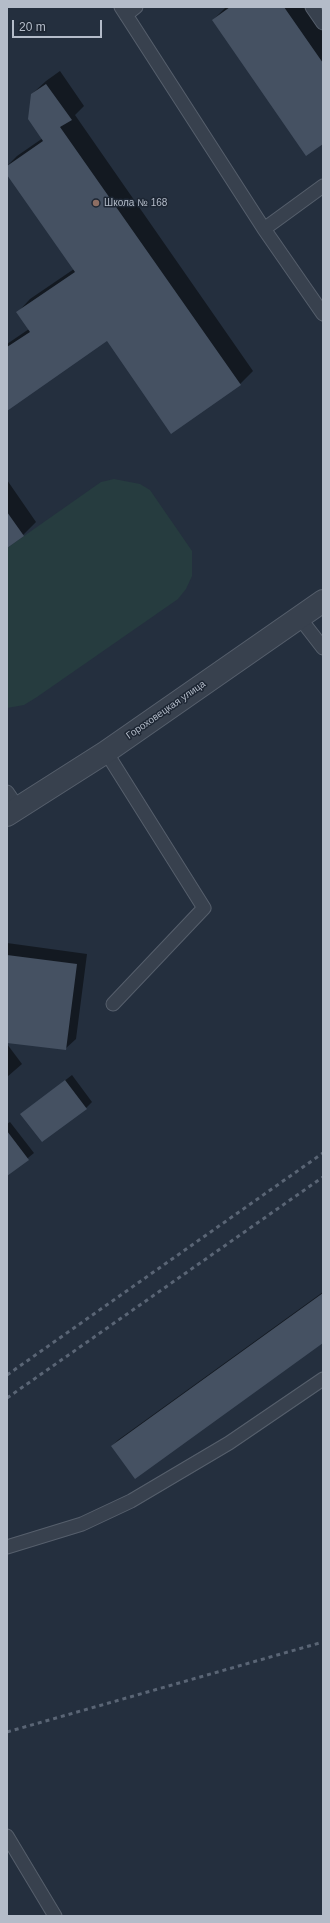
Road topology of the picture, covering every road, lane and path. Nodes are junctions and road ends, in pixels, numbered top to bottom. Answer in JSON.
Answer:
{"nodes":[{"id":1,"x":312,"y":7,"type":"edge"},
{"id":2,"x":127,"y":10,"type":"edge"},
{"id":3,"x":323,"y":24,"type":"edge"},
{"id":4,"x":323,"y":186,"type":"edge"},
{"id":5,"x":264,"y":229,"type":"junction"},
{"id":6,"x":323,"y":314,"type":"edge"},
{"id":7,"x":323,"y":601,"type":"edge"},
{"id":8,"x":299,"y":617,"type":"junction"},
{"id":9,"x":323,"y":648,"type":"edge"},
{"id":10,"x":106,"y":752,"type":"junction"},
{"id":11,"x":11,"y":805,"type":"edge"},
{"id":12,"x":113,"y":1004,"type":"dead end"},
{"id":13,"x":323,"y":1380,"type":"edge"},
{"id":14,"x":7,"y":1547,"type":"edge"},
{"id":15,"x":7,"y":1836,"type":"edge"},
{"id":16,"x":55,"y":1916,"type":"edge"}],
"edges":[{"from":1,"to":3,"type":"lane"},
{"from":2,"to":5,"type":"lane"},
{"from":4,"to":5,"type":"lane"},
{"from":5,"to":6,"type":"lane"},
{"from":7,"to":8,"type":"street","name":"Гороховецкая улица"},
{"from":8,"to":9,"type":"lane"},
{"from":8,"to":10,"type":"street","name":"Гороховецкая улица"},
{"from":10,"to":11,"type":"street","name":"Гороховецкая улица"},
{"from":10,"to":12,"type":"lane"},
{"from":13,"to":14,"type":"lane"},
{"from":15,"to":16,"type":"lane"}]}
